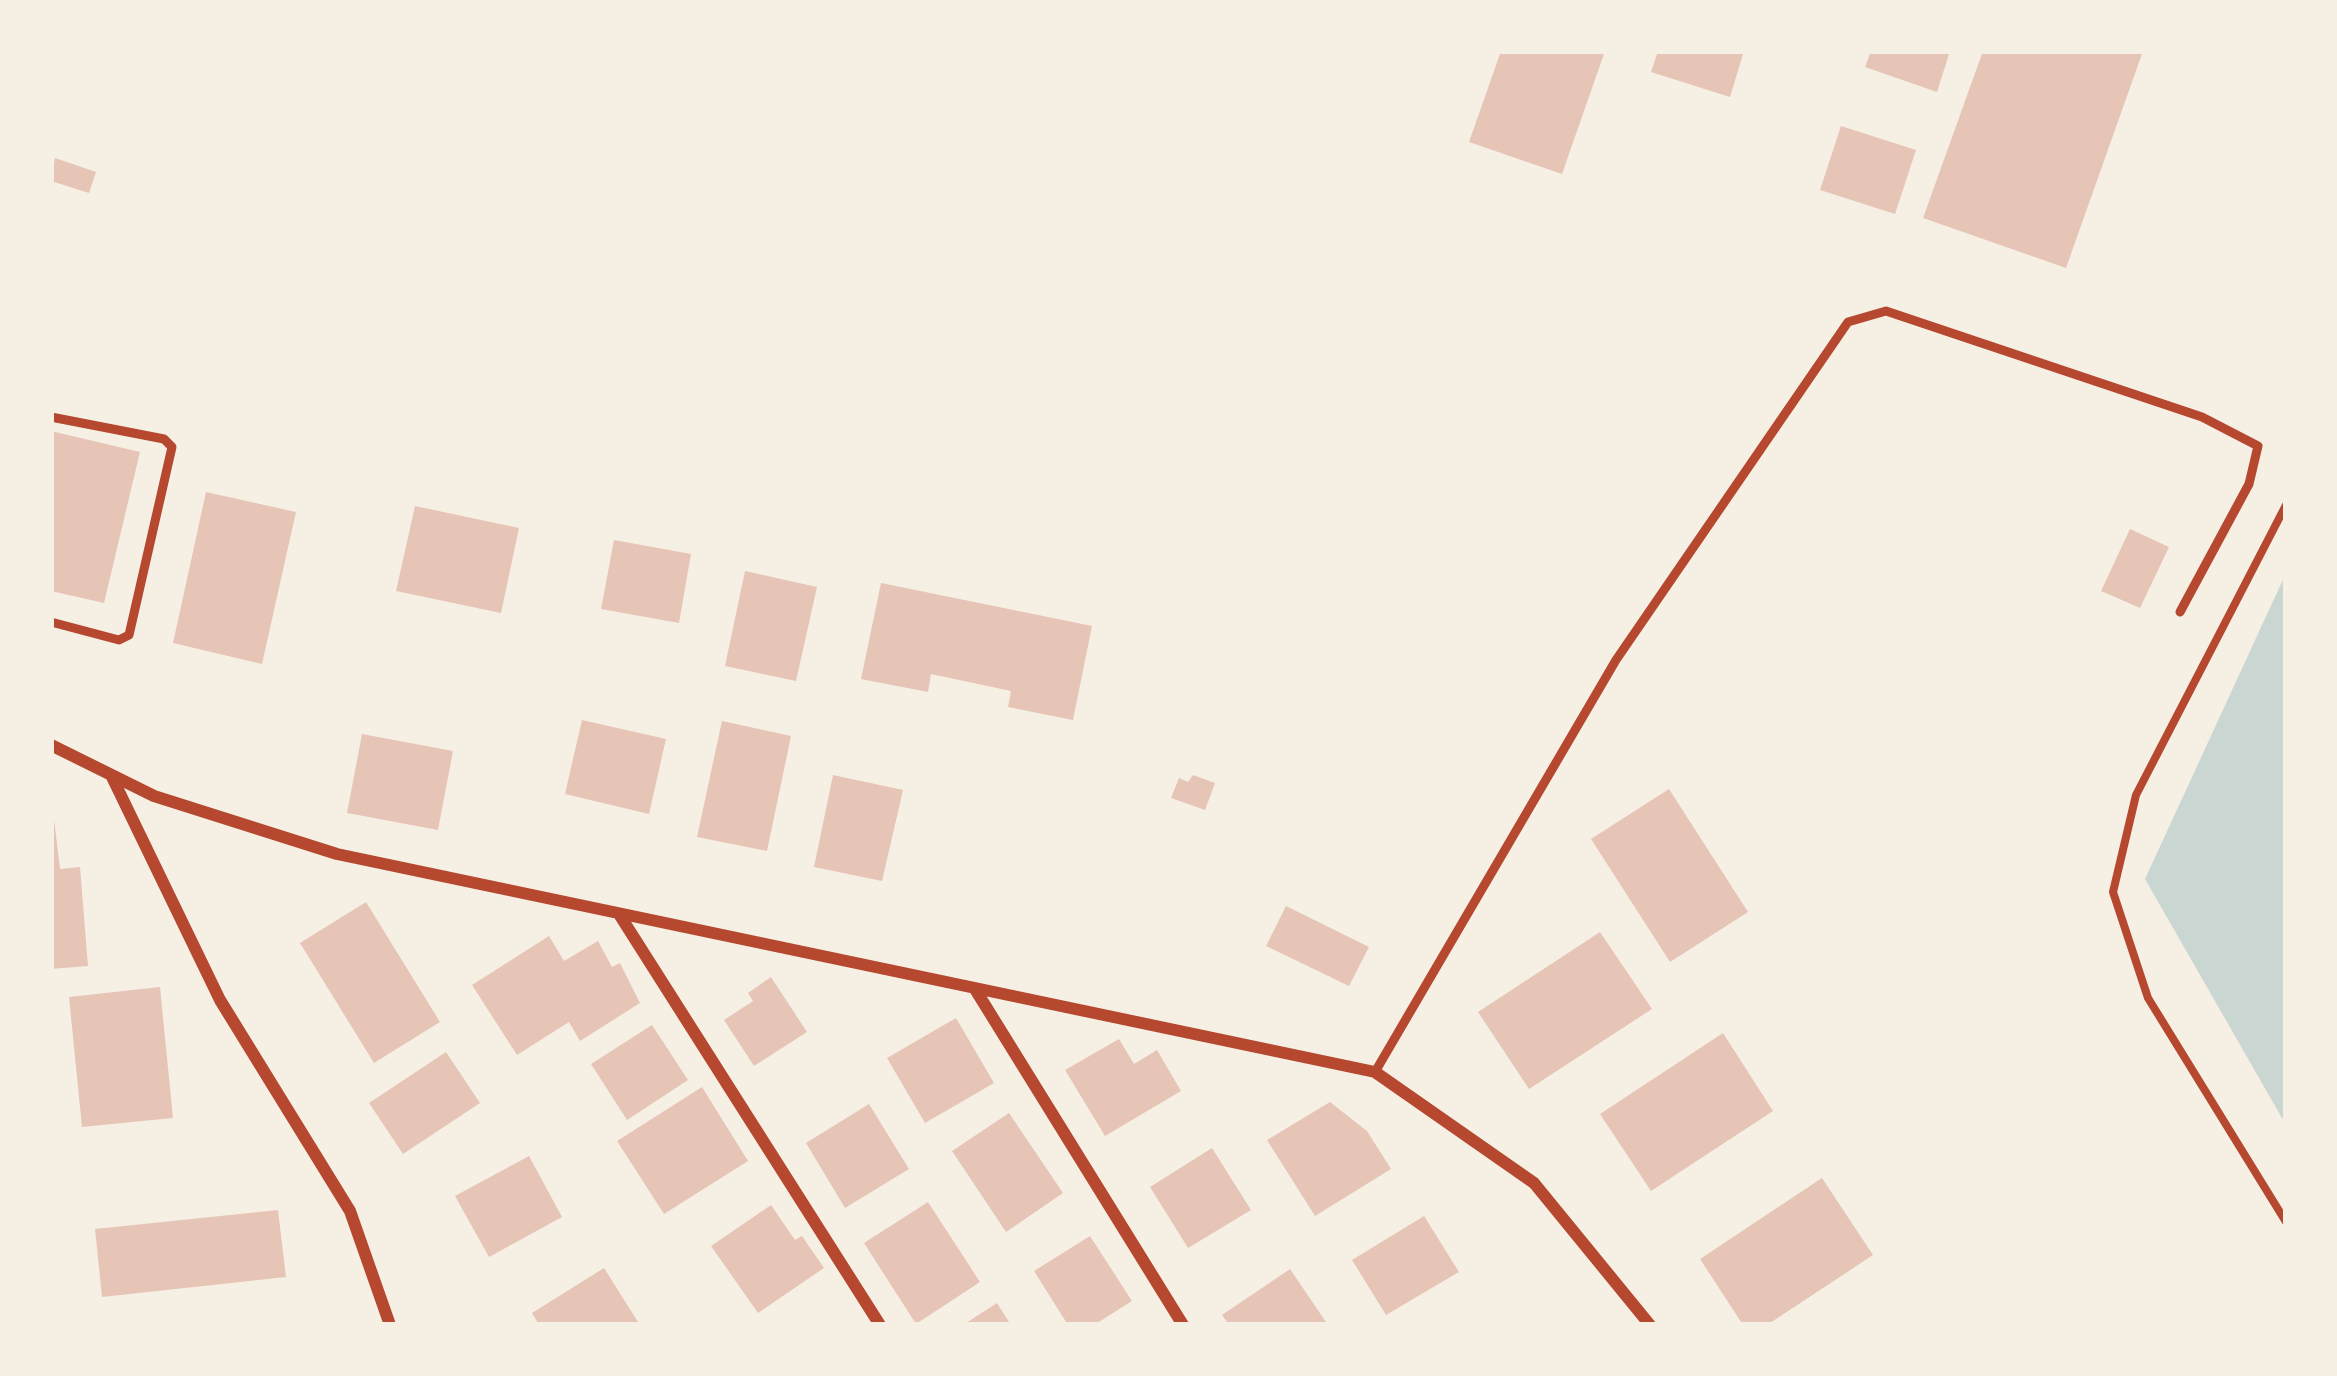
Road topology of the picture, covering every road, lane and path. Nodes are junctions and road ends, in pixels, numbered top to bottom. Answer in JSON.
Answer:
{"nodes":[{"id":1,"x":51,"y":417,"type":"edge"},
{"id":2,"x":2286,"y":505,"type":"edge"},
{"id":3,"x":2180,"y":612,"type":"dead end"},
{"id":4,"x":51,"y":622,"type":"edge"},
{"id":5,"x":51,"y":745,"type":"edge"},
{"id":6,"x":111,"y":776,"type":"junction"},
{"id":7,"x":619,"y":914,"type":"junction"},
{"id":8,"x":975,"y":988,"type":"junction"},
{"id":9,"x":1375,"y":1072,"type":"junction"},
{"id":10,"x":2286,"y":1222,"type":"edge"},
{"id":11,"x":390,"y":1325,"type":"edge"},
{"id":12,"x":880,"y":1325,"type":"edge"},
{"id":13,"x":1183,"y":1325,"type":"edge"},
{"id":14,"x":1649,"y":1325,"type":"edge"}],
"edges":[{"from":1,"to":4,"type":"lane"},
{"from":2,"to":10,"type":"path"},
{"from":3,"to":9,"type":"lane"},
{"from":5,"to":6,"type":"street"},
{"from":6,"to":7,"type":"street"},
{"from":6,"to":11,"type":"street"},
{"from":7,"to":8,"type":"street"},
{"from":7,"to":12,"type":"street"},
{"from":8,"to":9,"type":"street"},
{"from":8,"to":13,"type":"street"},
{"from":9,"to":14,"type":"street"}]}
